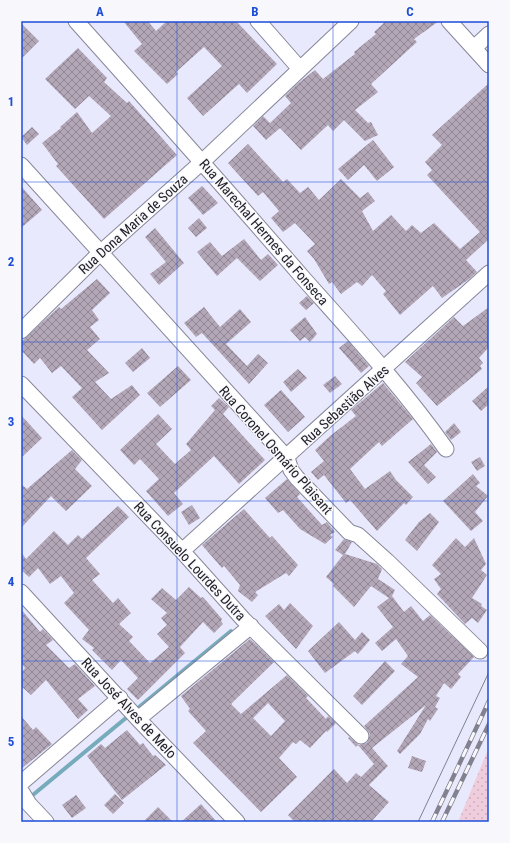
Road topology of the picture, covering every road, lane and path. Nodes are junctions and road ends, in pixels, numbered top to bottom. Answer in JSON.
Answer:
{"nodes":[{"id":1,"x":76,"y":21,"type":"edge"},
{"id":2,"x":258,"y":21,"type":"edge"},
{"id":3,"x":351,"y":21,"type":"edge"},
{"id":4,"x":449,"y":21,"type":"edge"},
{"id":5,"x":489,"y":34,"type":"edge"},
{"id":6,"x":474,"y":48,"type":"junction"},
{"id":7,"x":489,"y":65,"type":"edge"},
{"id":8,"x":300,"y":69,"type":"junction"},
{"id":9,"x":202,"y":162,"type":"junction"},
{"id":10,"x":21,"y":165,"type":"edge"},
{"id":11,"x":100,"y":253,"type":"junction"},
{"id":12,"x":489,"y":273,"type":"edge"},
{"id":13,"x":21,"y":331,"type":"edge"},
{"id":14,"x":384,"y":370,"type":"junction"},
{"id":15,"x":21,"y":384,"type":"edge"},
{"id":16,"x":446,"y":448,"type":"dead end"},
{"id":17,"x":287,"y":458,"type":"junction"},
{"id":18,"x":182,"y":551,"type":"junction"},
{"id":19,"x":21,"y":592,"type":"edge"},
{"id":20,"x":251,"y":626,"type":"junction"},
{"id":21,"x":480,"y":651,"type":"dead end"},
{"id":22,"x":130,"y":710,"type":"junction"},
{"id":23,"x":360,"y":736,"type":"dead end"},
{"id":24,"x":23,"y":794,"type":"edge"},
{"id":25,"x":46,"y":822,"type":"edge"},
{"id":26,"x":237,"y":822,"type":"edge"}],
"edges":[{"from":1,"to":9,"type":"street","name":"Rua Marechal Hermes da Fonseca"},
{"from":2,"to":8,"type":"street"},
{"from":3,"to":8,"type":"street","name":"Rua Dona Maria de Souza"},
{"from":4,"to":6,"type":"street"},
{"from":5,"to":6,"type":"street"},
{"from":6,"to":7,"type":"street"},
{"from":8,"to":9,"type":"street","name":"Rua Dona Maria de Souza"},
{"from":9,"to":11,"type":"street","name":"Rua Dona Maria de Souza"},
{"from":9,"to":14,"type":"street","name":"Rua Marechal Hermes da Fonseca"},
{"from":10,"to":11,"type":"street","name":"Rua Coronel Osmário Plaisant"},
{"from":11,"to":13,"type":"street","name":"Rua Dona Maria de Souza"},
{"from":11,"to":17,"type":"street","name":"Rua Coronel Osmário Plaisant"},
{"from":12,"to":14,"type":"street","name":"Rua Sebastião Alves"},
{"from":14,"to":16,"type":"street","name":"Rua Marechal Hermes da Fonseca"},
{"from":14,"to":17,"type":"street","name":"Rua Sebastião Alves"},
{"from":15,"to":18,"type":"street","name":"Rua Consuelo Lourdes Dutra"},
{"from":17,"to":18,"type":"street","name":"Rua Sebastião Alves"},
{"from":17,"to":21,"type":"street","name":"Rua Coronel Osmário Plaisant"},
{"from":18,"to":20,"type":"street","name":"Rua Consuelo Lourdes Dutra"},
{"from":19,"to":22,"type":"street","name":"Rua José Alves de Melo"},
{"from":20,"to":22,"type":"street"},
{"from":20,"to":23,"type":"street","name":"Rua Consuelo Lourdes Dutra"},
{"from":22,"to":24,"type":"street"},
{"from":22,"to":26,"type":"street","name":"Rua José Alves de Melo"},
{"from":24,"to":25,"type":"street"}]}
